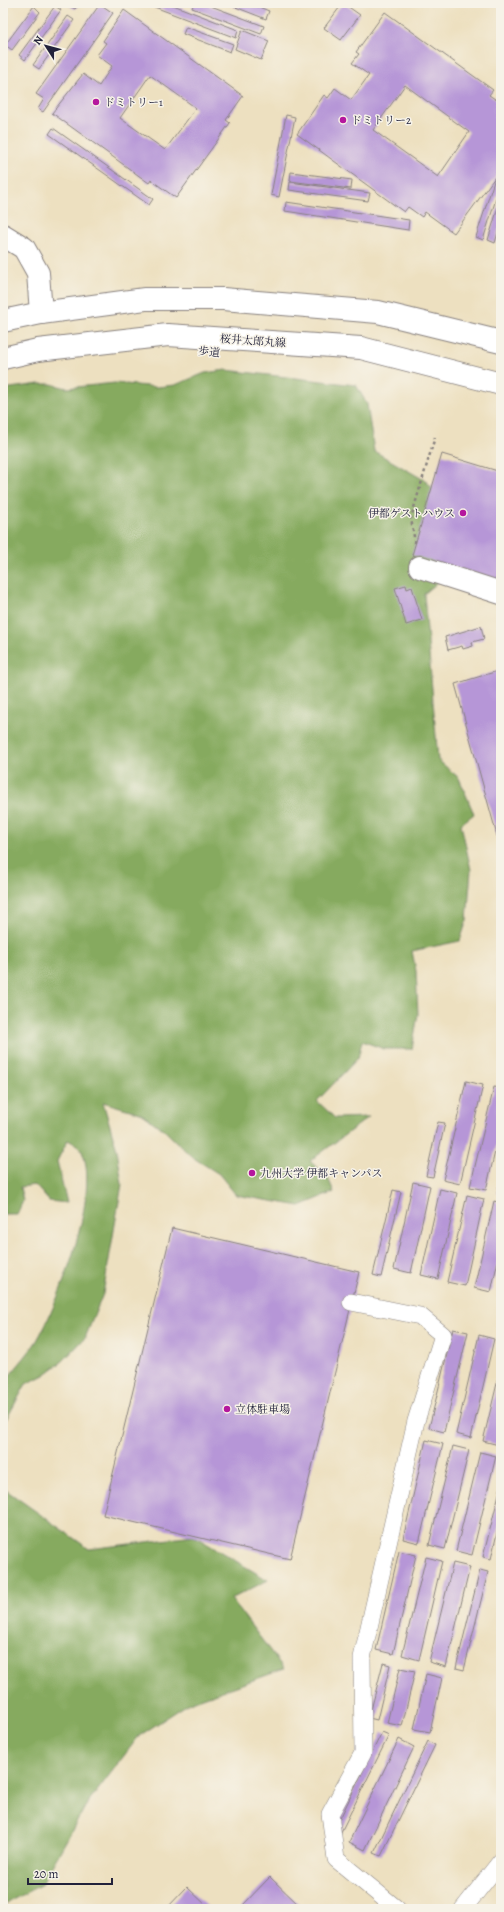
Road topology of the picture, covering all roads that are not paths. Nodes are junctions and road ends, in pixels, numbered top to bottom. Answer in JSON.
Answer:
{"nodes":[{"id":1,"x":3,"y":235,"type":"edge"},
{"id":2,"x":41,"y":313,"type":"junction"},
{"id":3,"x":3,"y":321,"type":"edge"},
{"id":4,"x":501,"y":342,"type":"edge"},
{"id":5,"x":3,"y":358,"type":"edge"},
{"id":6,"x":501,"y":384,"type":"edge"},
{"id":7,"x":420,"y":567,"type":"road end"},
{"id":8,"x":501,"y":593,"type":"edge"},
{"id":9,"x":351,"y":1302,"type":"dead end"},
{"id":10,"x":501,"y":1861,"type":"edge"},
{"id":11,"x":397,"y":1909,"type":"edge"},
{"id":12,"x":464,"y":1909,"type":"edge"}],
"edges":[{"from":1,"to":2,"type":"main road"},
{"from":2,"to":3,"type":"main road"},
{"from":2,"to":4,"type":"main road"},
{"from":5,"to":6,"type":"main road","name":"桜井太郎丸線"},
{"from":7,"to":8,"type":"main road"},
{"from":9,"to":11,"type":"lane"},
{"from":10,"to":12,"type":"lane"}]}
